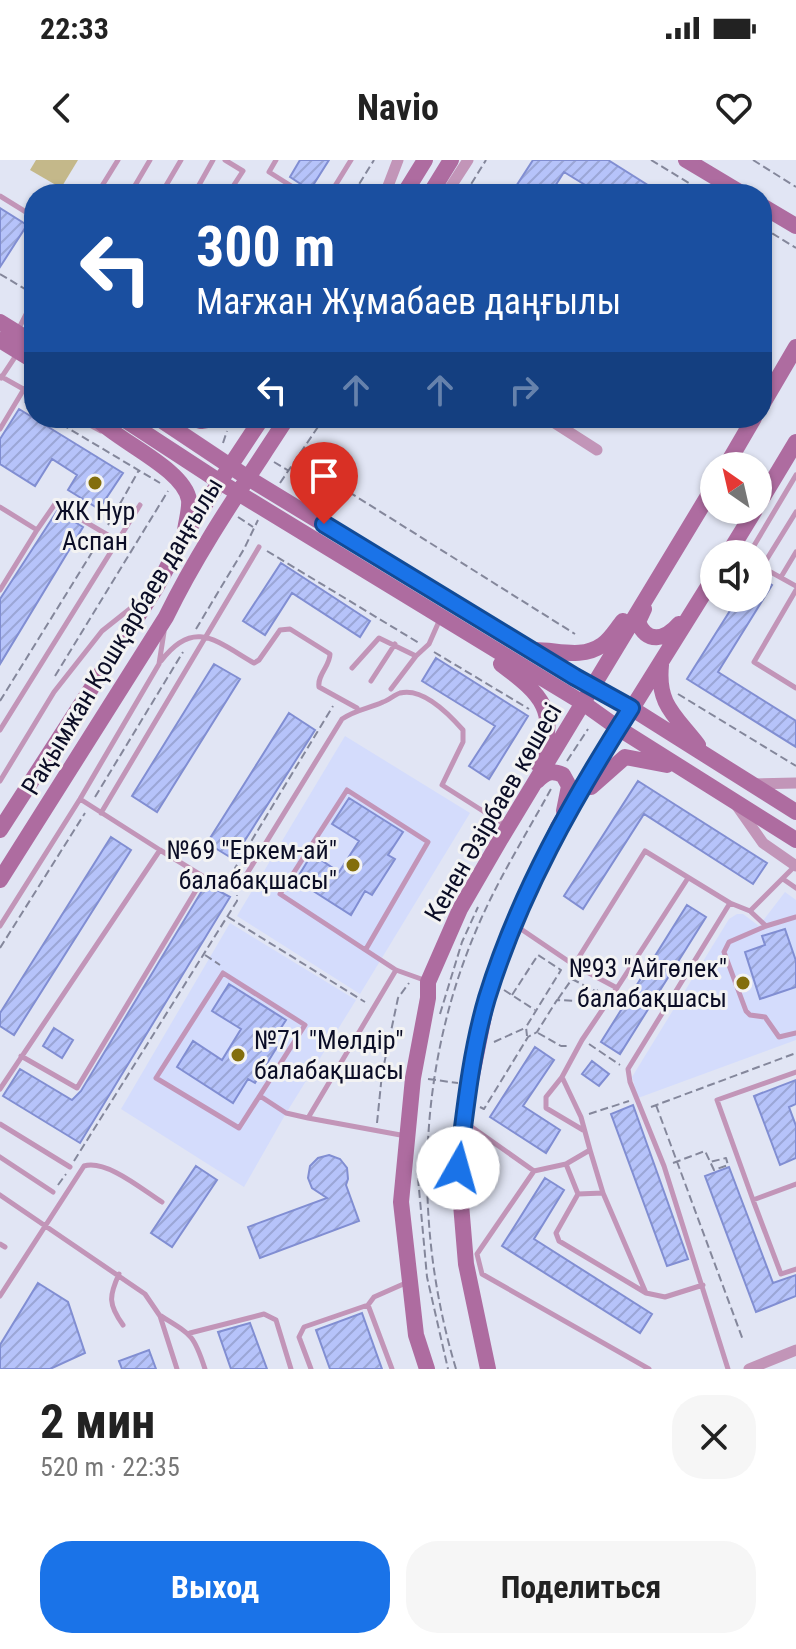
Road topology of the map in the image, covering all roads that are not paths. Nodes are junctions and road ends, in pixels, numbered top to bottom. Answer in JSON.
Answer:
{"nodes":[{"id":1,"x":118,"y":160,"type":"edge"},
{"id":2,"x":150,"y":160,"type":"edge"},
{"id":3,"x":181,"y":160,"type":"edge"},
{"id":4,"x":213,"y":160,"type":"edge"},
{"id":5,"x":225,"y":160,"type":"edge"},
{"id":6,"x":276,"y":160,"type":"edge"},
{"id":7,"x":351,"y":160,"type":"edge"},
{"id":8,"x":398,"y":160,"type":"edge"},
{"id":9,"x":425,"y":160,"type":"edge"},
{"id":10,"x":451,"y":160,"type":"edge"},
{"id":11,"x":468,"y":160,"type":"edge"},
{"id":12,"x":686,"y":160,"type":"edge"},
{"id":13,"x":103,"y":184,"type":"edge"},
{"id":14,"x":136,"y":184,"type":"edge"},
{"id":15,"x":167,"y":184,"type":"edge"},
{"id":16,"x":200,"y":184,"type":"edge"},
{"id":17,"x":235,"y":184,"type":"edge"},
{"id":18,"x":288,"y":184,"type":"edge"},
{"id":19,"x":336,"y":184,"type":"edge"},
{"id":20,"x":389,"y":184,"type":"edge"},
{"id":21,"x":410,"y":184,"type":"edge"},
{"id":22,"x":436,"y":184,"type":"edge"},
{"id":23,"x":452,"y":184,"type":"edge"},
{"id":24,"x":726,"y":184,"type":"edge"},
{"id":25,"x":0,"y":196,"type":"edge"},
{"id":26,"x":24,"y":211,"type":"edge"},
{"id":27,"x":772,"y":212,"type":"edge"},
{"id":28,"x":796,"y":226,"type":"edge"},
{"id":29,"x":24,"y":316,"type":"edge"},
{"id":30,"x":0,"y":322,"type":"edge"},
{"id":31,"x":16,"y":332,"type":"junction"},
{"id":32,"x":24,"y":337,"type":"edge"},
{"id":33,"x":0,"y":340,"type":"edge"},
{"id":34,"x":796,"y":347,"type":"edge"},
{"id":35,"x":19,"y":352,"type":"junction"},
{"id":36,"x":24,"y":355,"type":"edge"},
{"id":37,"x":1,"y":377,"type":"edge"},
{"id":38,"x":772,"y":388,"type":"edge"},
{"id":39,"x":24,"y":389,"type":"joint"},
{"id":40,"x":96,"y":428,"type":"edge"},
{"id":41,"x":109,"y":428,"type":"edge"},
{"id":42,"x":137,"y":428,"type":"edge"},
{"id":43,"x":174,"y":428,"type":"edge"},
{"id":44,"x":252,"y":428,"type":"edge"},
{"id":45,"x":280,"y":428,"type":"edge"},
{"id":46,"x":563,"y":428,"type":"edge"},
{"id":47,"x":748,"y":428,"type":"edge"},
{"id":48,"x":0,"y":429,"type":"edge"},
{"id":49,"x":796,"y":442,"type":"edge"},
{"id":50,"x":597,"y":450,"type":"dead end"},
{"id":51,"x":140,"y":452,"type":"junction"},
{"id":52,"x":734,"y":452,"type":"edge"},
{"id":53,"x":220,"y":458,"type":"junction"},
{"id":54,"x":197,"y":467,"type":"junction"},
{"id":55,"x":796,"y":475,"type":"edge"},
{"id":56,"x":248,"y":478,"type":"junction"},
{"id":57,"x":220,"y":482,"type":"junction"},
{"id":58,"x":772,"y":482,"type":"edge"},
{"id":59,"x":237,"y":493,"type":"junction"},
{"id":60,"x":140,"y":505,"type":"dead end"},
{"id":61,"x":0,"y":507,"type":"edge"},
{"id":62,"x":700,"y":509,"type":"edge"},
{"id":63,"x":796,"y":512,"type":"edge"},
{"id":64,"x":37,"y":530,"type":"junction"},
{"id":65,"x":184,"y":536,"type":"junction"},
{"id":66,"x":757,"y":540,"type":"edge"},
{"id":67,"x":118,"y":541,"type":"junction"},
{"id":68,"x":259,"y":547,"type":"road end"},
{"id":69,"x":772,"y":548,"type":"edge"},
{"id":70,"x":796,"y":552,"type":"edge"},
{"id":71,"x":772,"y":572,"type":"edge"},
{"id":72,"x":781,"y":577,"type":"junction"},
{"id":73,"x":156,"y":588,"type":"junction"},
{"id":74,"x":796,"y":588,"type":"edge"},
{"id":75,"x":0,"y":590,"type":"edge"},
{"id":76,"x":649,"y":594,"type":"junction"},
{"id":77,"x":699,"y":601,"type":"joint"},
{"id":78,"x":166,"y":617,"type":"junction"},
{"id":79,"x":446,"y":619,"type":"junction"},
{"id":80,"x":206,"y":635,"type":"junction"},
{"id":81,"x":395,"y":644,"type":"junction"},
{"id":82,"x":531,"y":650,"type":"junction"},
{"id":83,"x":416,"y":656,"type":"junction"},
{"id":84,"x":662,"y":660,"type":"junction"},
{"id":85,"x":159,"y":664,"type":"junction"},
{"id":86,"x":352,"y":668,"type":"dead end"},
{"id":87,"x":371,"y":681,"type":"dead end"},
{"id":88,"x":593,"y":686,"type":"junction"},
{"id":89,"x":796,"y":688,"type":"edge"},
{"id":90,"x":391,"y":689,"type":"dead end"},
{"id":91,"x":583,"y":703,"type":"junction"},
{"id":92,"x":631,"y":708,"type":"junction"},
{"id":93,"x":357,"y":709,"type":"junction"},
{"id":94,"x":618,"y":728,"type":"junction"},
{"id":95,"x":0,"y":730,"type":"edge"},
{"id":96,"x":706,"y":756,"type":"junction"},
{"id":97,"x":0,"y":781,"type":"edge"},
{"id":98,"x":796,"y":783,"type":"edge"},
{"id":99,"x":749,"y":784,"type":"junction"},
{"id":100,"x":534,"y":785,"type":"junction"},
{"id":101,"x":713,"y":787,"type":"junction"},
{"id":102,"x":80,"y":799,"type":"junction"},
{"id":103,"x":732,"y":799,"type":"junction"},
{"id":104,"x":575,"y":802,"type":"junction"},
{"id":105,"x":519,"y":809,"type":"junction"},
{"id":106,"x":796,"y":812,"type":"edge"},
{"id":107,"x":101,"y":813,"type":"junction"},
{"id":108,"x":558,"y":827,"type":"junction"},
{"id":109,"x":509,"y":828,"type":"junction"},
{"id":110,"x":0,"y":830,"type":"edge"},
{"id":111,"x":796,"y":840,"type":"edge"},
{"id":112,"x":160,"y":850,"type":"junction"},
{"id":113,"x":796,"y":866,"type":"edge"},
{"id":114,"x":204,"y":877,"type":"junction"},
{"id":115,"x":688,"y":878,"type":"junction"},
{"id":116,"x":783,"y":879,"type":"junction"},
{"id":117,"x":0,"y":880,"type":"edge"},
{"id":118,"x":796,"y":888,"type":"edge"},
{"id":119,"x":730,"y":903,"type":"junction"},
{"id":120,"x":750,"y":911,"type":"junction"},
{"id":121,"x":796,"y":917,"type":"edge"},
{"id":122,"x":513,"y":924,"type":"junction"},
{"id":123,"x":0,"y":926,"type":"edge"},
{"id":124,"x":766,"y":926,"type":"junction"},
{"id":125,"x":366,"y":949,"type":"junction"},
{"id":126,"x":574,"y":965,"type":"junction"},
{"id":127,"x":396,"y":970,"type":"junction"},
{"id":128,"x":420,"y":979,"type":"junction"},
{"id":129,"x":617,"y":988,"type":"junction"},
{"id":130,"x":796,"y":1033,"type":"edge"},
{"id":131,"x":21,"y":1056,"type":"junction"},
{"id":132,"x":796,"y":1072,"type":"edge"},
{"id":133,"x":562,"y":1077,"type":"junction"},
{"id":134,"x":0,"y":1089,"type":"edge"},
{"id":135,"x":260,"y":1096,"type":"junction"},
{"id":136,"x":308,"y":1118,"type":"junction"},
{"id":137,"x":464,"y":1121,"type":"junction"},
{"id":138,"x":0,"y":1124,"type":"edge"},
{"id":139,"x":584,"y":1131,"type":"junction"},
{"id":140,"x":406,"y":1136,"type":"junction"},
{"id":141,"x":590,"y":1150,"type":"junction"},
{"id":142,"x":0,"y":1157,"type":"edge"},
{"id":143,"x":566,"y":1164,"type":"junction"},
{"id":144,"x":70,"y":1167,"type":"road end"},
{"id":145,"x":534,"y":1171,"type":"junction"},
{"id":146,"x":796,"y":1184,"type":"edge"},
{"id":147,"x":53,"y":1192,"type":"road end"},
{"id":148,"x":603,"y":1193,"type":"junction"},
{"id":149,"x":578,"y":1194,"type":"junction"},
{"id":150,"x":0,"y":1195,"type":"edge"},
{"id":151,"x":753,"y":1200,"type":"junction"},
{"id":152,"x":162,"y":1202,"type":"dead end"},
{"id":153,"x":47,"y":1225,"type":"junction"},
{"id":154,"x":473,"y":1264,"type":"junction"},
{"id":155,"x":796,"y":1269,"type":"edge"},
{"id":156,"x":119,"y":1274,"type":"junction"},
{"id":157,"x":409,"y":1282,"type":"junction"},
{"id":158,"x":703,"y":1285,"type":"junction"},
{"id":159,"x":646,"y":1293,"type":"junction"},
{"id":160,"x":0,"y":1296,"type":"edge"},
{"id":161,"x":368,"y":1305,"type":"junction"},
{"id":162,"x":160,"y":1316,"type":"junction"},
{"id":163,"x":123,"y":1325,"type":"dead end"},
{"id":164,"x":190,"y":1333,"type":"junction"},
{"id":165,"x":796,"y":1350,"type":"edge"},
{"id":166,"x":177,"y":1369,"type":"edge"},
{"id":167,"x":205,"y":1369,"type":"edge"},
{"id":168,"x":291,"y":1369,"type":"edge"},
{"id":169,"x":311,"y":1369,"type":"edge"},
{"id":170,"x":392,"y":1369,"type":"edge"},
{"id":171,"x":427,"y":1369,"type":"edge"},
{"id":172,"x":488,"y":1369,"type":"edge"},
{"id":173,"x":649,"y":1369,"type":"edge"},
{"id":174,"x":728,"y":1369,"type":"edge"},
{"id":175,"x":749,"y":1369,"type":"edge"}],
"edges":[{"from":1,"to":13,"type":"lane"},
{"from":2,"to":14,"type":"lane"},
{"from":3,"to":15,"type":"lane"},
{"from":4,"to":16,"type":"lane"},
{"from":5,"to":17,"type":"lane"},
{"from":6,"to":18,"type":"lane"},
{"from":7,"to":19,"type":"lane"},
{"from":8,"to":20,"type":"street"},
{"from":9,"to":21,"type":"main road"},
{"from":10,"to":22,"type":"main road"},
{"from":11,"to":23,"type":"street"},
{"from":12,"to":24,"type":"main road"},
{"from":25,"to":26,"type":"lane"},
{"from":27,"to":28,"type":"main road"},
{"from":29,"to":31,"type":"lane"},
{"from":30,"to":31,"type":"main road"},
{"from":31,"to":32,"type":"main road"},
{"from":33,"to":35,"type":"main road"},
{"from":34,"to":38,"type":"main road"},
{"from":35,"to":36,"type":"main road"},
{"from":35,"to":37,"type":"lane"},
{"from":37,"to":39,"type":"lane"},
{"from":39,"to":48,"type":"lane"},
{"from":40,"to":51,"type":"lane"},
{"from":41,"to":51,"type":"main road"},
{"from":42,"to":54,"type":"main road"},
{"from":43,"to":53,"type":"main road"},
{"from":44,"to":53,"type":"main road","name":"Рақымжан Қошқарбаев даңғылы"},
{"from":45,"to":56,"type":"main road","name":"Рақымжан Қошқарбаев даңғылы"},
{"from":46,"to":50,"type":"street"},
{"from":47,"to":52,"type":"main road"},
{"from":49,"to":58,"type":"main road"},
{"from":51,"to":65,"type":"main road"},
{"from":53,"to":54,"type":"main road"},
{"from":53,"to":56,"type":"main road"},
{"from":53,"to":57,"type":"main road","name":"Рақымжан Қошқарбаев даңғылы"},
{"from":54,"to":57,"type":"main road"},
{"from":55,"to":66,"type":"lane"},
{"from":56,"to":59,"type":"main road","name":"Рақымжан Қошқарбаев даңғылы"},
{"from":56,"to":82,"type":"main road"},
{"from":57,"to":59,"type":"main road"},
{"from":57,"to":65,"type":"main road","name":"Рақымжан Қошқарбаев даңғылы"},
{"from":59,"to":78,"type":"main road","name":"Рақымжан Қошқарбаев даңғылы"},
{"from":59,"to":79,"type":"main road"},
{"from":60,"to":67,"type":"lane"},
{"from":61,"to":64,"type":"lane"},
{"from":62,"to":76,"type":"main road","name":"Кенен Әзірбаев көшесі"},
{"from":63,"to":69,"type":"lane"},
{"from":64,"to":67,"type":"lane"},
{"from":64,"to":75,"type":"lane"},
{"from":65,"to":73,"type":"main road","name":"Рақымжан Қошқарбаев даңғылы"},
{"from":67,"to":95,"type":"lane"},
{"from":68,"to":80,"type":"lane"},
{"from":70,"to":72,"type":"lane"},
{"from":71,"to":72,"type":"lane"},
{"from":72,"to":74,"type":"lane"},
{"from":73,"to":97,"type":"lane"},
{"from":73,"to":110,"type":"main road","name":"Рақымжан Қошқарбаев даңғылы"},
{"from":74,"to":89,"type":"lane"},
{"from":76,"to":77,"type":"main road"},
{"from":76,"to":82,"type":"main road"},
{"from":76,"to":88,"type":"main road","name":"Кенен Әзірбаев көшесі"},
{"from":77,"to":84,"type":"main road"},
{"from":78,"to":85,"type":"lane"},
{"from":78,"to":117,"type":"main road","name":"Рақымжан Қошқарбаев даңғылы"},
{"from":79,"to":83,"type":"lane"},
{"from":79,"to":91,"type":"main road"},
{"from":79,"to":105,"type":"main road"},
{"from":80,"to":85,"type":"lane"},
{"from":80,"to":93,"type":"lane"},
{"from":80,"to":107,"type":"lane"},
{"from":81,"to":83,"type":"lane"},
{"from":81,"to":86,"type":"lane"},
{"from":81,"to":87,"type":"lane"},
{"from":82,"to":88,"type":"main road"},
{"from":83,"to":90,"type":"lane"},
{"from":84,"to":92,"type":"main road"},
{"from":84,"to":96,"type":"main road"},
{"from":85,"to":102,"type":"lane"},
{"from":88,"to":91,"type":"main road","name":"Кенен Әзірбаев көшесі"},
{"from":88,"to":92,"type":"main road"},
{"from":91,"to":94,"type":"main road"},
{"from":91,"to":100,"type":"main road","name":"Кенен Әзірбаев көшесі"},
{"from":92,"to":94,"type":"main road"},
{"from":92,"to":96,"type":"main road"},
{"from":93,"to":109,"type":"lane"},
{"from":93,"to":114,"type":"lane"},
{"from":94,"to":101,"type":"main road"},
{"from":94,"to":104,"type":"main road"},
{"from":96,"to":99,"type":"main road"},
{"from":98,"to":99,"type":"street"},
{"from":99,"to":106,"type":"main road"},
{"from":100,"to":105,"type":"main road","name":"Кенен Әзірбаев көшесі"},
{"from":100,"to":108,"type":"main road"},
{"from":101,"to":103,"type":"main road"},
{"from":101,"to":104,"type":"main road"},
{"from":102,"to":107,"type":"lane"},
{"from":102,"to":123,"type":"lane"},
{"from":103,"to":111,"type":"main road"},
{"from":103,"to":113,"type":"street"},
{"from":104,"to":108,"type":"main road"},
{"from":105,"to":109,"type":"main road","name":"Кенен Әзірбаев көшесі"},
{"from":107,"to":112,"type":"lane"},
{"from":108,"to":122,"type":"main road"},
{"from":109,"to":128,"type":"main road","name":"Кенен Әзірбаев көшесі"},
{"from":112,"to":114,"type":"lane"},
{"from":112,"to":131,"type":"lane"},
{"from":113,"to":116,"type":"lane"},
{"from":114,"to":131,"type":"lane"},
{"from":115,"to":119,"type":"lane"},
{"from":115,"to":126,"type":"lane"},
{"from":115,"to":129,"type":"lane"},
{"from":116,"to":118,"type":"lane"},
{"from":116,"to":120,"type":"lane"},
{"from":119,"to":120,"type":"lane"},
{"from":119,"to":158,"type":"lane"},
{"from":120,"to":124,"type":"lane"},
{"from":121,"to":124,"type":"lane"},
{"from":122,"to":126,"type":"lane"},
{"from":122,"to":137,"type":"main road"},
{"from":124,"to":130,"type":"lane"},
{"from":125,"to":125,"type":"lane"},
{"from":125,"to":127,"type":"lane"},
{"from":126,"to":129,"type":"lane"},
{"from":127,"to":128,"type":"lane"},
{"from":127,"to":136,"type":"lane"},
{"from":128,"to":140,"type":"main road","name":"Кенен Әзірбаев көшесі"},
{"from":129,"to":133,"type":"lane"},
{"from":131,"to":134,"type":"lane"},
{"from":132,"to":151,"type":"lane"},
{"from":133,"to":139,"type":"lane"},
{"from":133,"to":139,"type":"lane"},
{"from":135,"to":135,"type":"lane"},
{"from":135,"to":136,"type":"lane"},
{"from":136,"to":140,"type":"lane"},
{"from":137,"to":145,"type":"lane"},
{"from":137,"to":154,"type":"main road"},
{"from":138,"to":144,"type":"lane"},
{"from":139,"to":141,"type":"lane"},
{"from":140,"to":157,"type":"main road","name":"Кенен Әзірбаев көшесі"},
{"from":141,"to":143,"type":"lane"},
{"from":141,"to":148,"type":"lane"},
{"from":142,"to":147,"type":"lane"},
{"from":143,"to":145,"type":"lane"},
{"from":143,"to":149,"type":"lane"},
{"from":145,"to":154,"type":"lane"},
{"from":146,"to":151,"type":"lane"},
{"from":148,"to":149,"type":"lane"},
{"from":148,"to":159,"type":"lane"},
{"from":149,"to":159,"type":"lane"},
{"from":150,"to":153,"type":"lane"},
{"from":151,"to":155,"type":"lane"},
{"from":152,"to":153,"type":"lane"},
{"from":153,"to":156,"type":"lane"},
{"from":153,"to":160,"type":"lane"},
{"from":154,"to":172,"type":"main road"},
{"from":154,"to":173,"type":"lane"},
{"from":156,"to":162,"type":"lane"},
{"from":156,"to":163,"type":"lane"},
{"from":157,"to":161,"type":"lane"},
{"from":157,"to":171,"type":"main road","name":"Кенен Әзірбаев көшесі"},
{"from":158,"to":159,"type":"lane"},
{"from":158,"to":174,"type":"lane"},
{"from":161,"to":169,"type":"lane"},
{"from":161,"to":170,"type":"lane"},
{"from":162,"to":164,"type":"lane"},
{"from":162,"to":166,"type":"lane"},
{"from":164,"to":167,"type":"lane"},
{"from":164,"to":168,"type":"lane"},
{"from":165,"to":175,"type":"street"}]}
